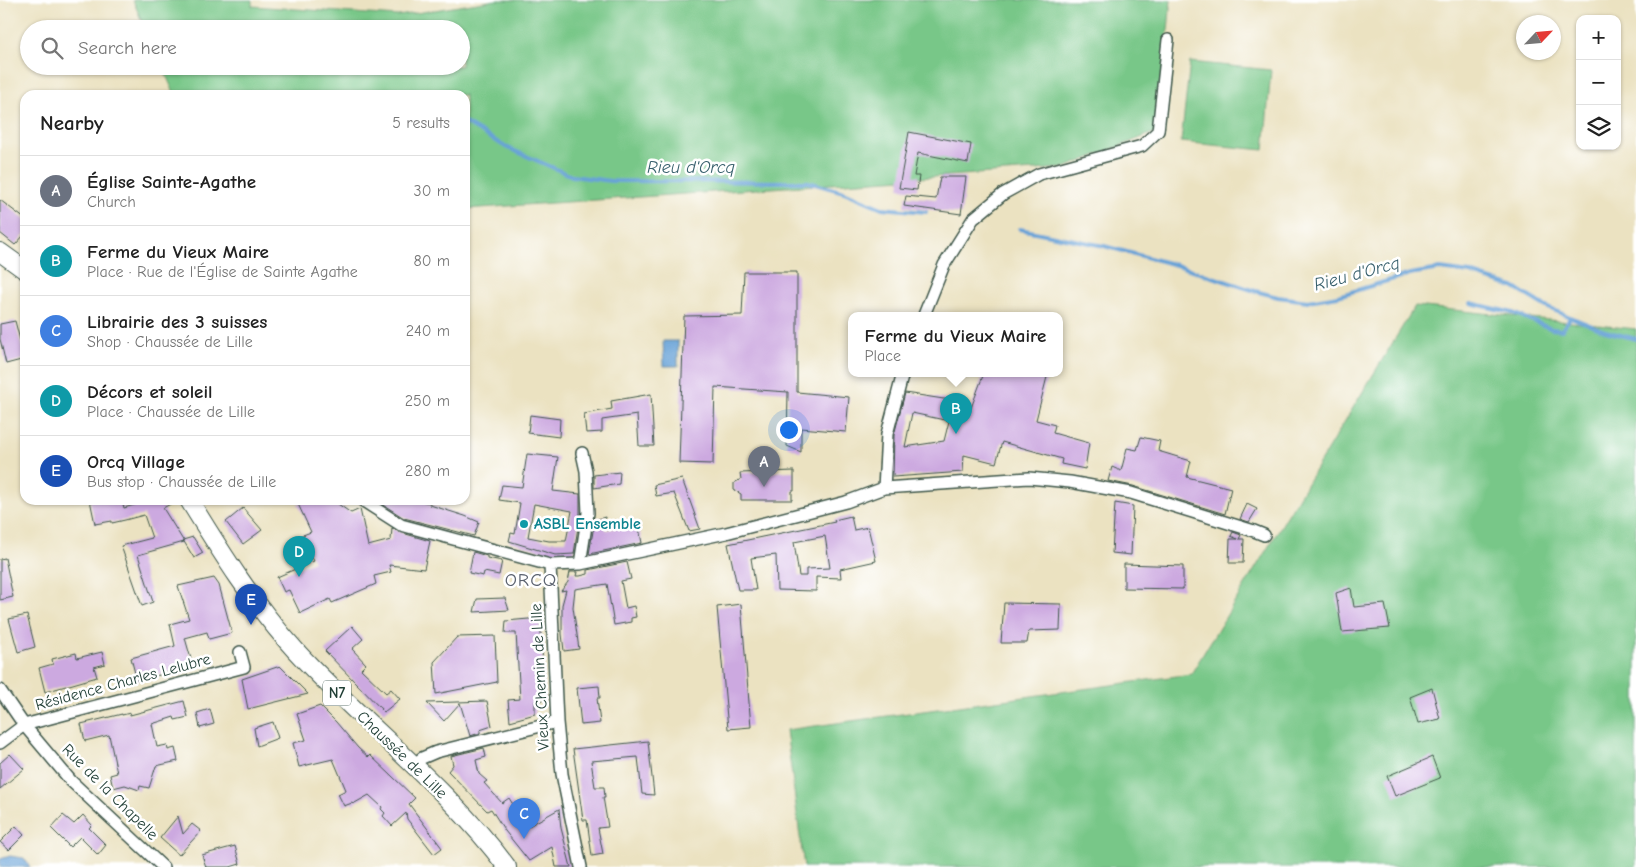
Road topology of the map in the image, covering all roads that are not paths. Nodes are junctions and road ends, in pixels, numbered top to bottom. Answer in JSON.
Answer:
{"nodes":[{"id":1,"x":1168,"y":40,"type":"dead end"},
{"id":2,"x":0,"y":252,"type":"edge"},
{"id":3,"x":20,"y":266,"type":"edge"},
{"id":4,"x":925,"y":312,"type":"edge"},
{"id":5,"x":902,"y":377,"type":"edge"},
{"id":6,"x":582,"y":453,"type":"dead end"},
{"id":7,"x":884,"y":488,"type":"junction"},
{"id":8,"x":192,"y":505,"type":"edge"},
{"id":9,"x":370,"y":505,"type":"edge"},
{"id":10,"x":1264,"y":535,"type":"dead end"},
{"id":11,"x":580,"y":564,"type":"junction"},
{"id":12,"x":550,"y":565,"type":"junction"},
{"id":13,"x":240,"y":652,"type":"dead end"},
{"id":14,"x":0,"y":690,"type":"edge"},
{"id":15,"x":557,"y":722,"type":"junction"},
{"id":16,"x":24,"y":725,"type":"junction"},
{"id":17,"x":0,"y":743,"type":"edge"},
{"id":18,"x":413,"y":766,"type":"junction"},
{"id":19,"x":162,"y":867,"type":"edge"},
{"id":20,"x":507,"y":867,"type":"edge"},
{"id":21,"x":581,"y":867,"type":"edge"}],
"edges":[{"from":1,"to":4,"type":"street"},
{"from":2,"to":3,"type":"main road"},
{"from":5,"to":7,"type":"street"},
{"from":6,"to":11,"type":"street"},
{"from":7,"to":10,"type":"street"},
{"from":7,"to":11,"type":"street"},
{"from":8,"to":18,"type":"main road","name":"Chaussée de Lille","number":"N7"},
{"from":9,"to":12,"type":"street"},
{"from":11,"to":12,"type":"street"},
{"from":12,"to":15,"type":"street","name":"Vieux Chemin de Lille"},
{"from":13,"to":16,"type":"street","name":"Résidence Charles Lelubre"},
{"from":14,"to":16,"type":"street","name":"Rue de la Chapelle"},
{"from":15,"to":18,"type":"street","name":"Vieux Chemin de Lille"},
{"from":15,"to":21,"type":"street","name":"Vieux Chemin de Lille"},
{"from":16,"to":17,"type":"street","name":"Résidence Charles Lelubre"},
{"from":16,"to":19,"type":"street","name":"Rue de la Chapelle"},
{"from":18,"to":20,"type":"main road","name":"Chaussée de Lille","number":"N7"}]}
